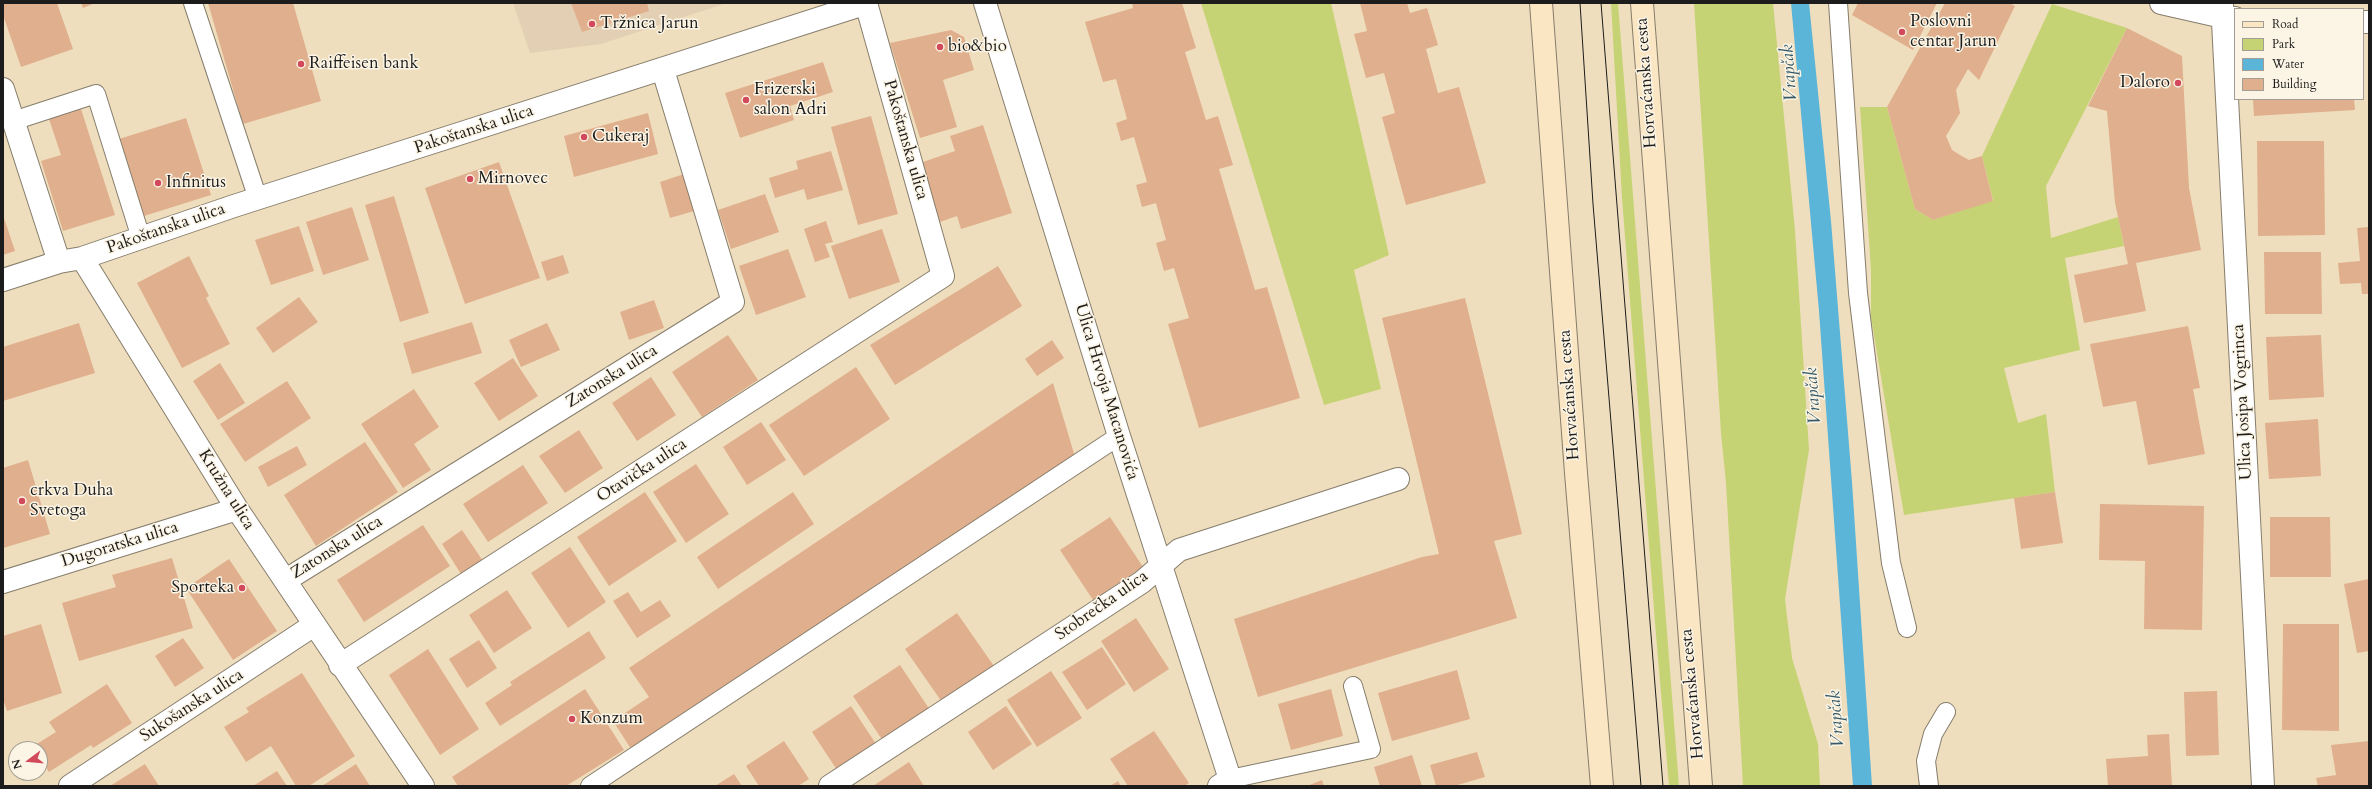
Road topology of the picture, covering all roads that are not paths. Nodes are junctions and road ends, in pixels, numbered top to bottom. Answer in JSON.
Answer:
{"nodes":[{"id":1,"x":193,"y":3,"type":"edge"},
{"id":2,"x":866,"y":3,"type":"edge"},
{"id":3,"x":985,"y":3,"type":"edge"},
{"id":4,"x":1541,"y":3,"type":"edge"},
{"id":5,"x":1642,"y":3,"type":"edge"},
{"id":6,"x":1838,"y":3,"type":"edge"},
{"id":7,"x":2160,"y":3,"type":"edge"},
{"id":8,"x":2227,"y":13,"type":"edge"},
{"id":9,"x":662,"y":70,"type":"junction"},
{"id":10,"x":3,"y":89,"type":"edge"},
{"id":11,"x":13,"y":121,"type":"junction"},
{"id":12,"x":258,"y":199,"type":"junction"},
{"id":13,"x":141,"y":238,"type":"junction"},
{"id":14,"x":82,"y":258,"type":"junction"},
{"id":15,"x":59,"y":262,"type":"junction"},
{"id":16,"x":943,"y":276,"type":"joint"},
{"id":17,"x":3,"y":280,"type":"edge"},
{"id":18,"x":1119,"y":436,"type":"junction"},
{"id":19,"x":1398,"y":479,"type":"dead end"},
{"id":20,"x":237,"y":508,"type":"junction"},
{"id":21,"x":1160,"y":564,"type":"junction"},
{"id":22,"x":286,"y":580,"type":"junction"},
{"id":23,"x":3,"y":582,"type":"edge"},
{"id":24,"x":314,"y":625,"type":"junction"},
{"id":25,"x":1907,"y":628,"type":"dead end"},
{"id":26,"x":340,"y":665,"type":"junction"},
{"id":27,"x":1353,"y":686,"type":"dead end"},
{"id":28,"x":1946,"y":712,"type":"dead end"},
{"id":29,"x":1227,"y":784,"type":"edge"},
{"id":30,"x":70,"y":786,"type":"edge"},
{"id":31,"x":423,"y":786,"type":"edge"},
{"id":32,"x":590,"y":786,"type":"edge"},
{"id":33,"x":830,"y":786,"type":"edge"},
{"id":34,"x":1602,"y":786,"type":"edge"},
{"id":35,"x":1701,"y":786,"type":"edge"},
{"id":36,"x":1929,"y":786,"type":"edge"},
{"id":37,"x":2263,"y":786,"type":"edge"}],
"edges":[{"from":1,"to":12,"type":"lane"},
{"from":2,"to":9,"type":"street","name":"Pakoštanska ulica"},
{"from":2,"to":16,"type":"street","name":"Pakoštanska ulica"},
{"from":3,"to":18,"type":"street","name":"Ulica Hrvoja Macanovića"},
{"from":4,"to":34,"type":"street","name":"Horvaćanska cesta"},
{"from":5,"to":35,"type":"street","name":"Horvaćanska cesta"},
{"from":6,"to":25,"type":"lane"},
{"from":7,"to":8,"type":"street"},
{"from":8,"to":37,"type":"street","name":"Ulica Josipa Vogrinca"},
{"from":9,"to":12,"type":"street","name":"Pakoštanska ulica"},
{"from":9,"to":22,"type":"street","name":"Zatonska ulica"},
{"from":10,"to":11,"type":"street"},
{"from":11,"to":13,"type":"lane"},
{"from":11,"to":15,"type":"street"},
{"from":12,"to":13,"type":"street","name":"Pakoštanska ulica"},
{"from":13,"to":14,"type":"street","name":"Pakoštanska ulica"},
{"from":14,"to":15,"type":"street"},
{"from":14,"to":20,"type":"street","name":"Kružna ulica"},
{"from":15,"to":17,"type":"street"},
{"from":16,"to":26,"type":"street","name":"Otavička ulica"},
{"from":18,"to":21,"type":"street","name":"Ulica Hrvoja Macanovića"},
{"from":18,"to":32,"type":"lane"},
{"from":19,"to":21,"type":"street","name":"Stobrečka ulica"},
{"from":20,"to":22,"type":"street","name":"Kružna ulica"},
{"from":20,"to":23,"type":"street","name":"Dugoratska ulica"},
{"from":21,"to":29,"type":"street","name":"Ulica Hrvoja Macanovića"},
{"from":21,"to":33,"type":"street","name":"Stobrečka ulica"},
{"from":22,"to":24,"type":"street","name":"Kružna ulica"},
{"from":24,"to":26,"type":"street","name":"Kružna ulica"},
{"from":24,"to":30,"type":"street","name":"Sukošanska ulica"},
{"from":26,"to":31,"type":"street","name":"Kružna ulica"},
{"from":27,"to":29,"type":"lane"},
{"from":28,"to":36,"type":"lane"}]}
